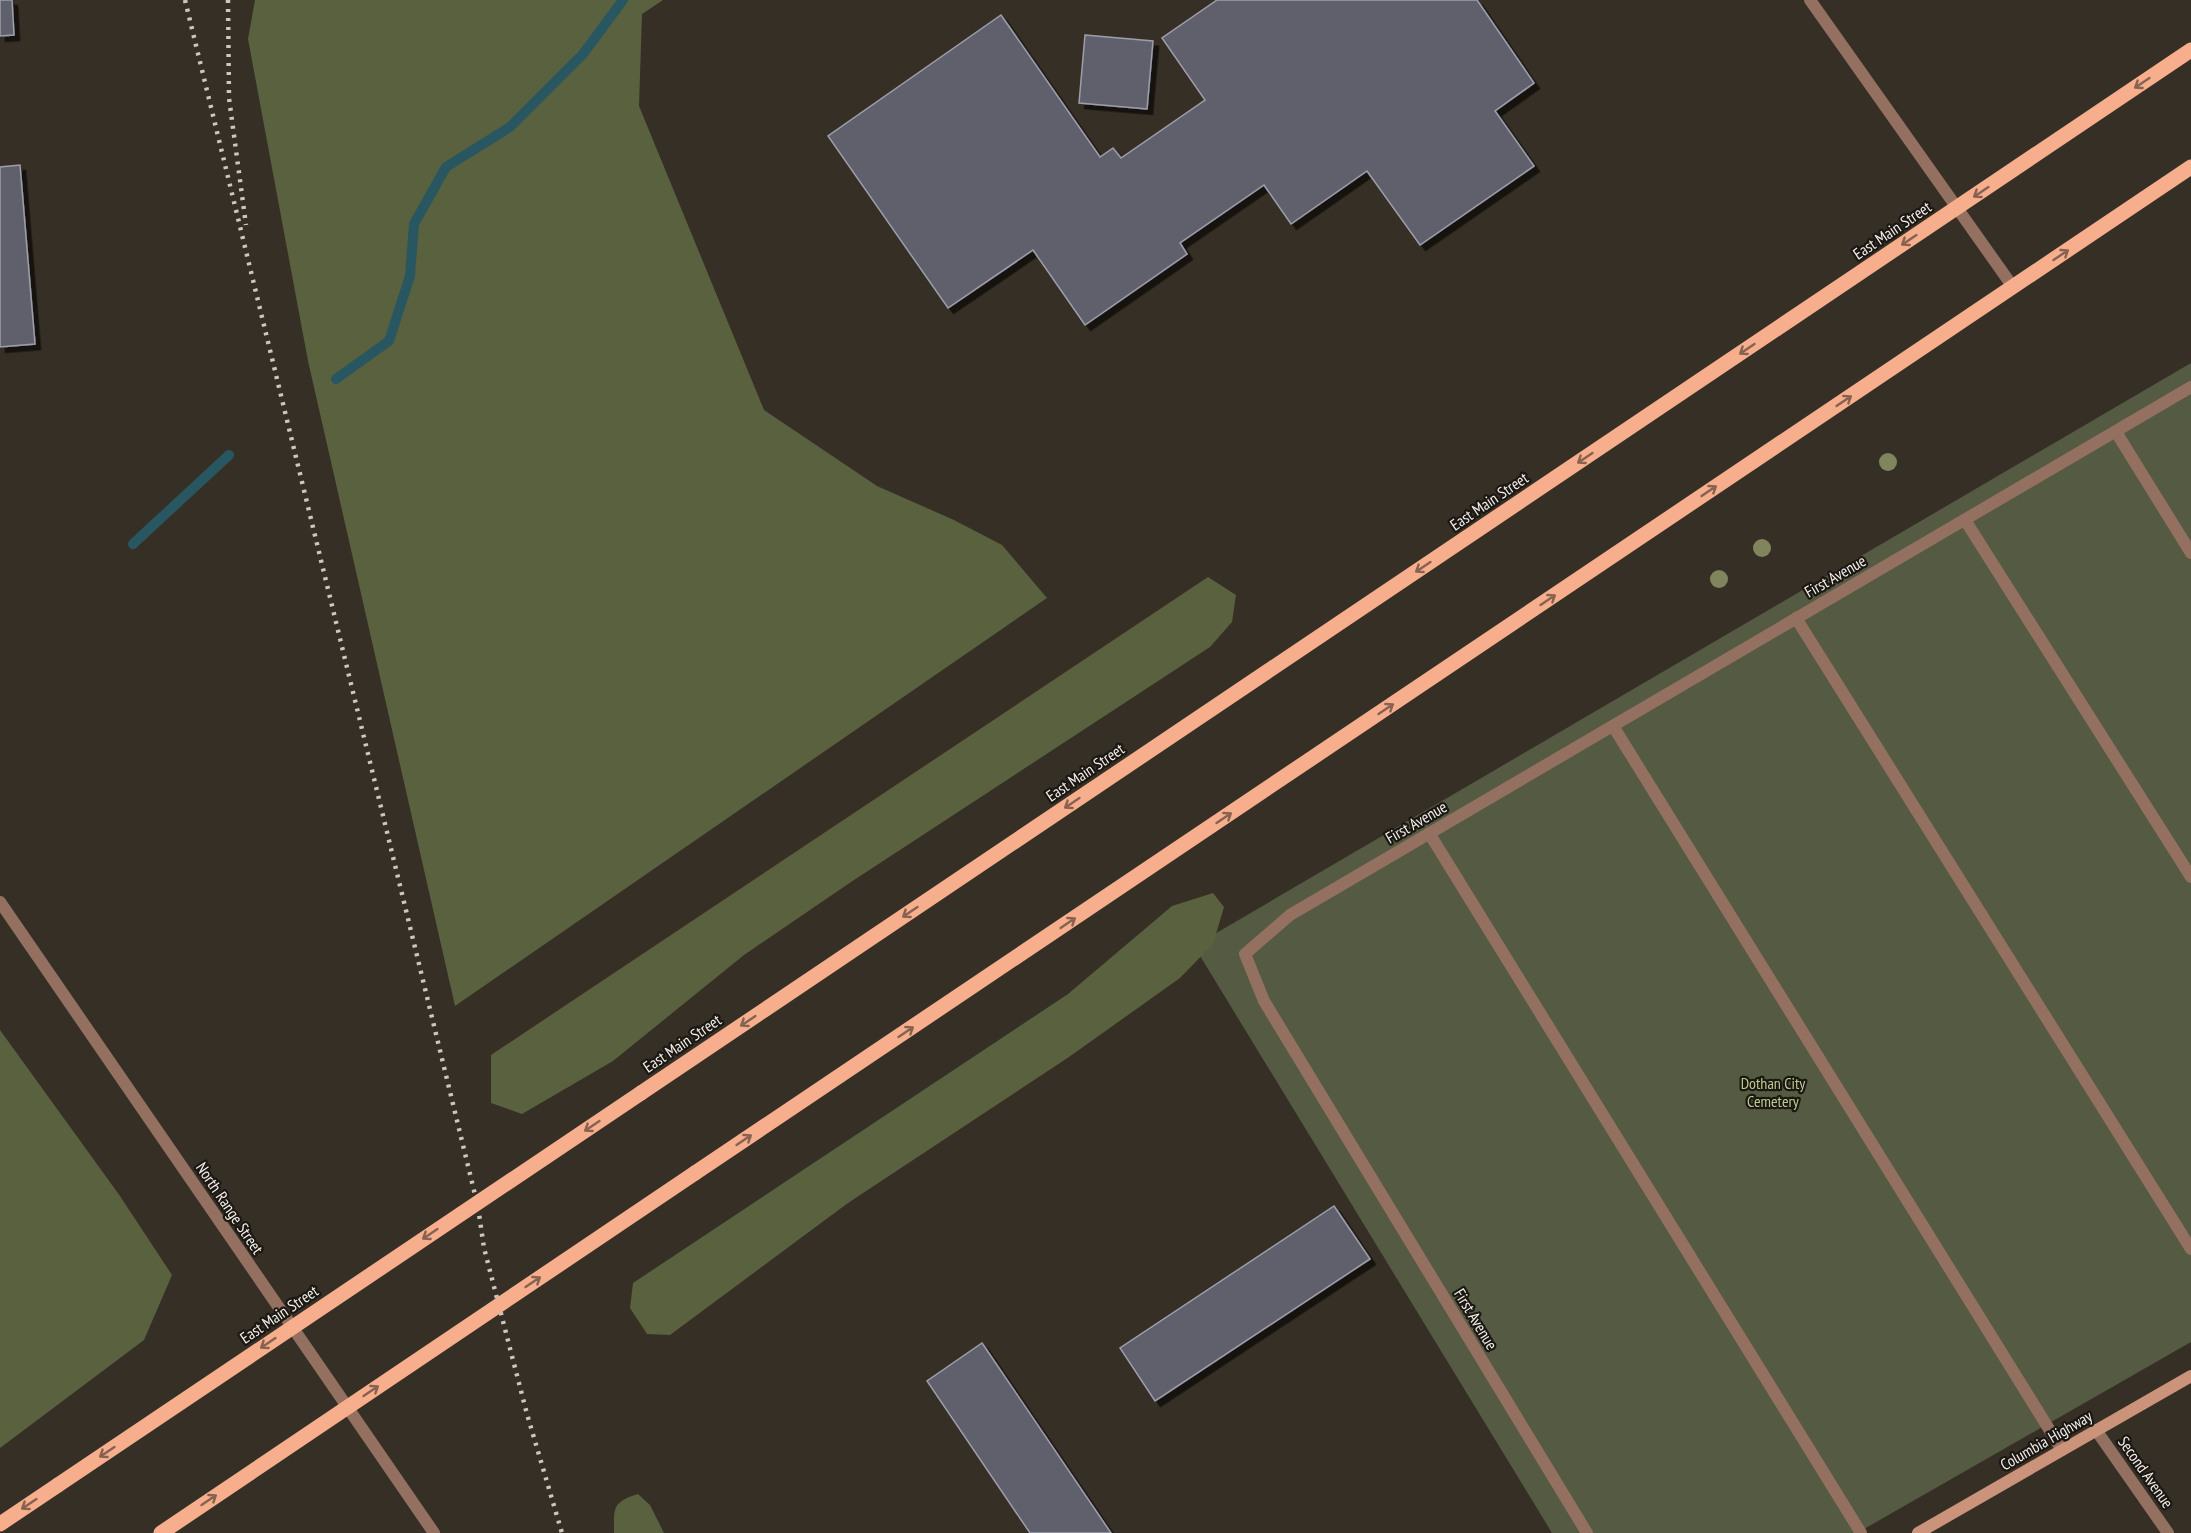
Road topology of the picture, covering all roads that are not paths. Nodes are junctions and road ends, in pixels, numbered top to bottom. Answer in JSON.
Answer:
{"nodes":[{"id":1,"x":1810,"y":0,"type":"edge"},
{"id":2,"x":2191,"y":51,"type":"edge"},
{"id":3,"x":2191,"y":167,"type":"edge"},
{"id":4,"x":1958,"y":208,"type":"junction"},
{"id":5,"x":2013,"y":287,"type":"junction"},
{"id":6,"x":2191,"y":387,"type":"edge"},
{"id":7,"x":2116,"y":432,"type":"junction"},
{"id":8,"x":1965,"y":520,"type":"junction"},
{"id":9,"x":2191,"y":553,"type":"edge"},
{"id":10,"x":1796,"y":618,"type":"junction"},
{"id":11,"x":1613,"y":726,"type":"junction"},
{"id":12,"x":1429,"y":833,"type":"junction"},
{"id":13,"x":2191,"y":877,"type":"edge"},
{"id":14,"x":0,"y":902,"type":"edge"},
{"id":15,"x":2191,"y":1249,"type":"edge"},
{"id":16,"x":2191,"y":1376,"type":"edge"},
{"id":17,"x":2096,"y":1430,"type":"junction"},
{"id":18,"x":2062,"y":1450,"type":"junction"},
{"id":19,"x":0,"y":1524,"type":"edge"},
{"id":20,"x":160,"y":1533,"type":"edge"},
{"id":21,"x":434,"y":1533,"type":"edge"},
{"id":22,"x":1587,"y":1533,"type":"edge"},
{"id":23,"x":1860,"y":1533,"type":"edge"},
{"id":24,"x":1918,"y":1533,"type":"edge"},
{"id":25,"x":2168,"y":1533,"type":"edge"}],
"edges":[{"from":1,"to":4,"type":"street"},
{"from":2,"to":4,"type":"main road","name":"East Main Street","one_way":true},
{"from":5,"to":3,"type":"main road","one_way":true},
{"from":4,"to":5,"type":"street"},
{"from":4,"to":19,"type":"main road","name":"East Main Street","one_way":true,"bridge":true},
{"from":20,"to":5,"type":"main road","one_way":true,"bridge":true},
{"from":6,"to":7,"type":"street","name":"First Avenue"},
{"from":7,"to":8,"type":"street","name":"First Avenue"},
{"from":7,"to":9,"type":"street"},
{"from":8,"to":10,"type":"street","name":"First Avenue"},
{"from":8,"to":13,"type":"street"},
{"from":10,"to":11,"type":"street","name":"First Avenue"},
{"from":10,"to":15,"type":"street"},
{"from":11,"to":12,"type":"street","name":"First Avenue"},
{"from":11,"to":18,"type":"street"},
{"from":12,"to":22,"type":"street","name":"First Avenue"},
{"from":12,"to":23,"type":"street"},
{"from":14,"to":21,"type":"street","name":"North Range Street"},
{"from":16,"to":17,"type":"main road","name":"Columbia Highway"},
{"from":17,"to":18,"type":"main road","name":"Columbia Highway"},
{"from":17,"to":25,"type":"street","name":"Second Avenue"},
{"from":18,"to":24,"type":"main road","name":"Columbia Highway"}]}
